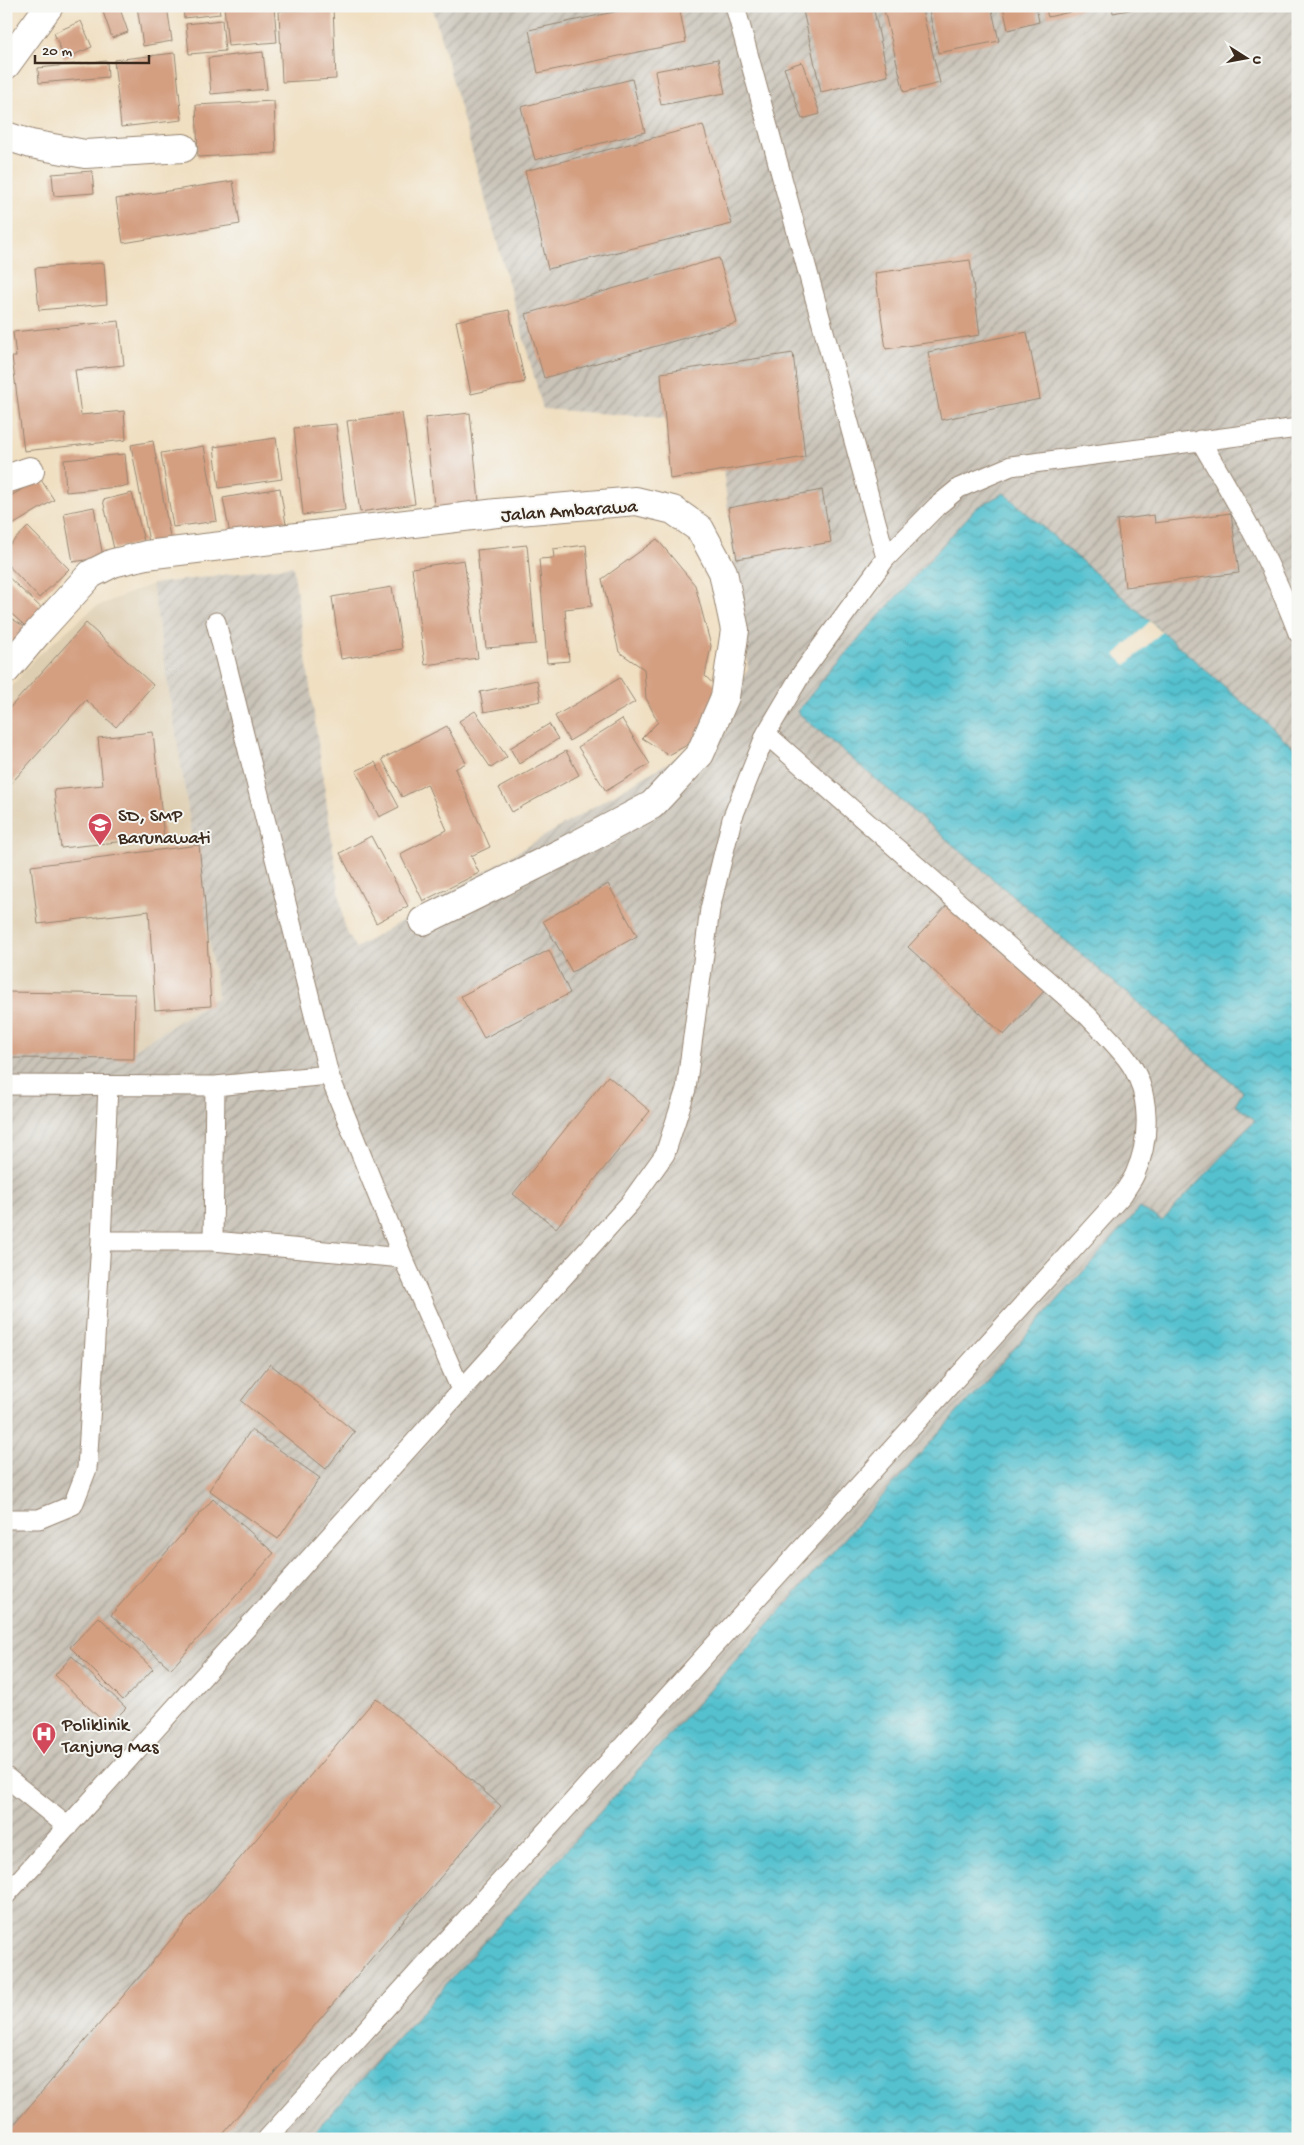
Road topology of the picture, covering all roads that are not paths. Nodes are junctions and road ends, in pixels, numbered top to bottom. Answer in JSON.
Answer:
{"nodes":[{"id":1,"x":49,"y":6,"type":"edge"},
{"id":2,"x":735,"y":6,"type":"edge"},
{"id":3,"x":6,"y":65,"type":"edge"},
{"id":4,"x":6,"y":136,"type":"edge"},
{"id":5,"x":183,"y":148,"type":"dead end"},
{"id":6,"x":1298,"y":428,"type":"edge"},
{"id":7,"x":1200,"y":440,"type":"junction"},
{"id":8,"x":886,"y":558,"type":"junction"},
{"id":9,"x":216,"y":622,"type":"dead end"},
{"id":10,"x":1298,"y":633,"type":"edge"},
{"id":11,"x":6,"y":670,"type":"edge"},
{"id":12,"x":766,"y":734,"type":"junction"},
{"id":13,"x":423,"y":921,"type":"dead end"},
{"id":14,"x":329,"y":1075,"type":"junction"},
{"id":15,"x":6,"y":1085,"type":"edge"},
{"id":16,"x":108,"y":1086,"type":"junction"},
{"id":17,"x":215,"y":1086,"type":"junction"},
{"id":18,"x":101,"y":1241,"type":"junction"},
{"id":19,"x":213,"y":1241,"type":"junction"},
{"id":20,"x":403,"y":1258,"type":"junction"},
{"id":21,"x":461,"y":1390,"type":"junction"},
{"id":22,"x":6,"y":1519,"type":"edge"},
{"id":23,"x":6,"y":1777,"type":"edge"},
{"id":24,"x":68,"y":1827,"type":"junction"},
{"id":25,"x":6,"y":1895,"type":"edge"},
{"id":26,"x":267,"y":2139,"type":"edge"}],
"edges":[{"from":1,"to":3,"type":"street"},
{"from":2,"to":8,"type":"lane"},
{"from":4,"to":5,"type":"street"},
{"from":6,"to":7,"type":"lane"},
{"from":7,"to":8,"type":"lane"},
{"from":7,"to":10,"type":"lane"},
{"from":8,"to":12,"type":"lane"},
{"from":9,"to":14,"type":"lane"},
{"from":11,"to":13,"type":"street","name":"Jalan Ambarawa"},
{"from":12,"to":21,"type":"lane"},
{"from":12,"to":26,"type":"lane"},
{"from":14,"to":17,"type":"lane"},
{"from":14,"to":20,"type":"lane"},
{"from":15,"to":16,"type":"lane"},
{"from":16,"to":17,"type":"lane"},
{"from":16,"to":18,"type":"lane"},
{"from":17,"to":19,"type":"lane"},
{"from":18,"to":19,"type":"lane"},
{"from":18,"to":22,"type":"lane"},
{"from":19,"to":20,"type":"lane"},
{"from":20,"to":21,"type":"lane"},
{"from":21,"to":24,"type":"lane"},
{"from":23,"to":24,"type":"lane"},
{"from":24,"to":25,"type":"lane"}]}
